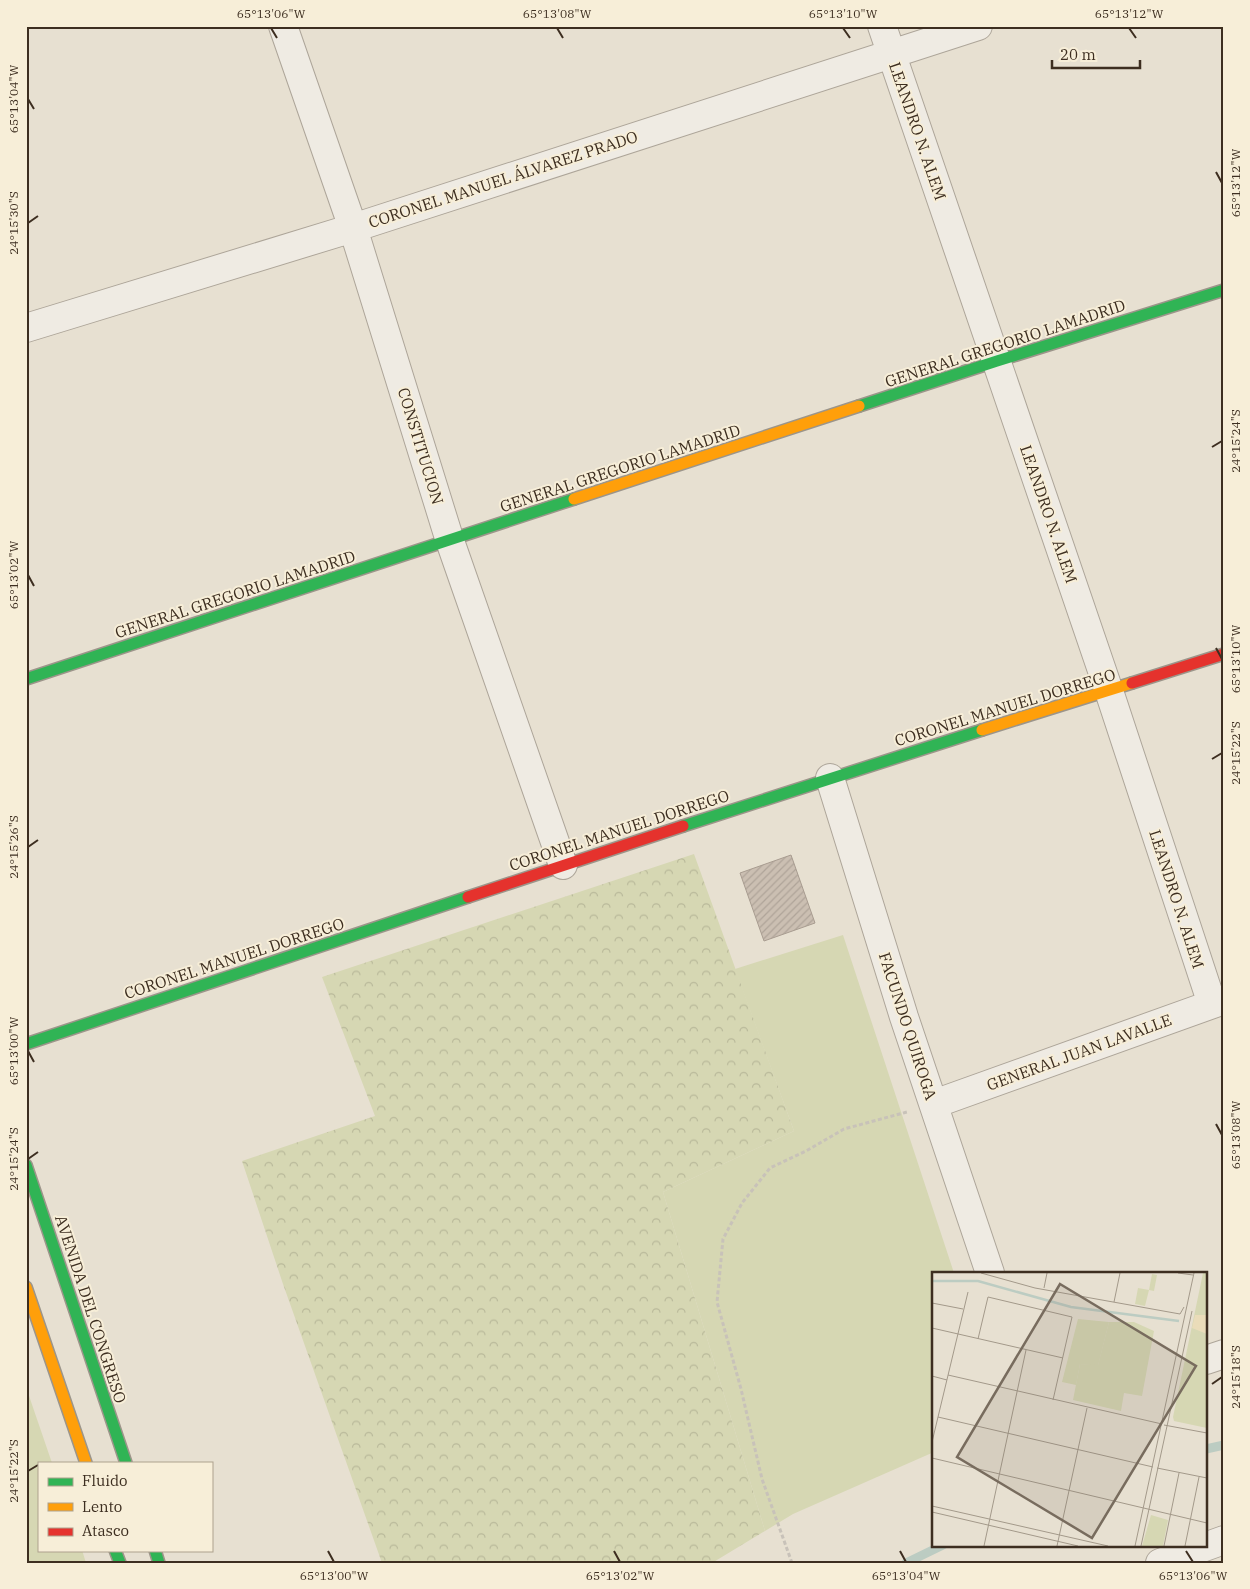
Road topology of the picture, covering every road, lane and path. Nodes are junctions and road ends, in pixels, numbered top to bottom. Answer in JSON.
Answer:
{"nodes":[{"id":1,"x":283,"y":26,"type":"edge"},
{"id":2,"x":882,"y":26,"type":"edge"},
{"id":3,"x":978,"y":26,"type":"edge"},
{"id":4,"x":892,"y":54,"type":"junction"},
{"id":5,"x":352,"y":228,"type":"junction"},
{"id":6,"x":1224,"y":290,"type":"edge"},
{"id":7,"x":26,"y":328,"type":"edge"},
{"id":8,"x":997,"y":361,"type":"junction"},
{"id":9,"x":450,"y":541,"type":"junction"},
{"id":10,"x":1224,"y":654,"type":"edge"},
{"id":11,"x":26,"y":679,"type":"edge"},
{"id":12,"x":1109,"y":692,"type":"junction"},
{"id":13,"x":830,"y":778,"type":"junction"},
{"id":14,"x":563,"y":865,"type":"junction"},
{"id":15,"x":1218,"y":1002,"type":"edge"},
{"id":16,"x":26,"y":1044,"type":"edge"},
{"id":17,"x":934,"y":1104,"type":"junction"},
{"id":18,"x":26,"y":1165,"type":"edge"},
{"id":19,"x":990,"y":1272,"type":"edge"},
{"id":20,"x":26,"y":1287,"type":"edge"},
{"id":21,"x":1224,"y":1354,"type":"edge"},
{"id":22,"x":1208,"y":1359,"type":"edge"},
{"id":23,"x":86,"y":1462,"type":"edge"},
{"id":24,"x":126,"y":1462,"type":"edge"},
{"id":25,"x":1224,"y":1540,"type":"edge"},
{"id":26,"x":1207,"y":1546,"type":"edge"},
{"id":27,"x":1208,"y":1546,"type":"edge"},
{"id":28,"x":792,"y":1563,"type":"edge"},
{"id":29,"x":1160,"y":1563,"type":"edge"}],
"edges":[{"from":1,"to":5,"type":"street","name":"CONSTITUCION"},
{"from":2,"to":4,"type":"street","name":"LEANDRO N. ALEM"},
{"from":3,"to":4,"type":"street","name":"CORONEL MANUEL ÁLVAREZ PRADO"},
{"from":4,"to":5,"type":"street","name":"CORONEL MANUEL ÁLVAREZ PRADO"},
{"from":4,"to":8,"type":"street","name":"LEANDRO N. ALEM"},
{"from":5,"to":7,"type":"street","name":"CORONEL MANUEL ÁLVAREZ PRADO"},
{"from":5,"to":9,"type":"street","name":"CONSTITUCION"},
{"from":6,"to":8,"type":"street","name":"GENERAL GREGORIO LAMADRID"},
{"from":8,"to":9,"type":"street","name":"GENERAL GREGORIO LAMADRID"},
{"from":8,"to":12,"type":"street","name":"LEANDRO N. ALEM"},
{"from":9,"to":11,"type":"street","name":"GENERAL GREGORIO LAMADRID"},
{"from":9,"to":14,"type":"street","name":"CONSTITUCION"},
{"from":10,"to":12,"type":"street","name":"CORONEL MANUEL DORREGO"},
{"from":12,"to":13,"type":"street","name":"CORONEL MANUEL DORREGO"},
{"from":12,"to":15,"type":"street","name":"LEANDRO N. ALEM"},
{"from":13,"to":14,"type":"street","name":"CORONEL MANUEL DORREGO"},
{"from":13,"to":17,"type":"street","name":"FACUNDO QUIROGA"},
{"from":14,"to":16,"type":"street","name":"CORONEL MANUEL DORREGO"},
{"from":15,"to":17,"type":"street","name":"GENERAL JUAN LAVALLE"},
{"from":17,"to":19,"type":"street","name":"FACUNDO QUIROGA"},
{"from":17,"to":28,"type":"path"},
{"from":18,"to":24,"type":"street","name":"AVENIDA DEL CONGRESO"},
{"from":20,"to":23,"type":"street"},
{"from":21,"to":22,"type":"street"},
{"from":25,"to":27,"type":"street"},
{"from":26,"to":29,"type":"street"}]}
